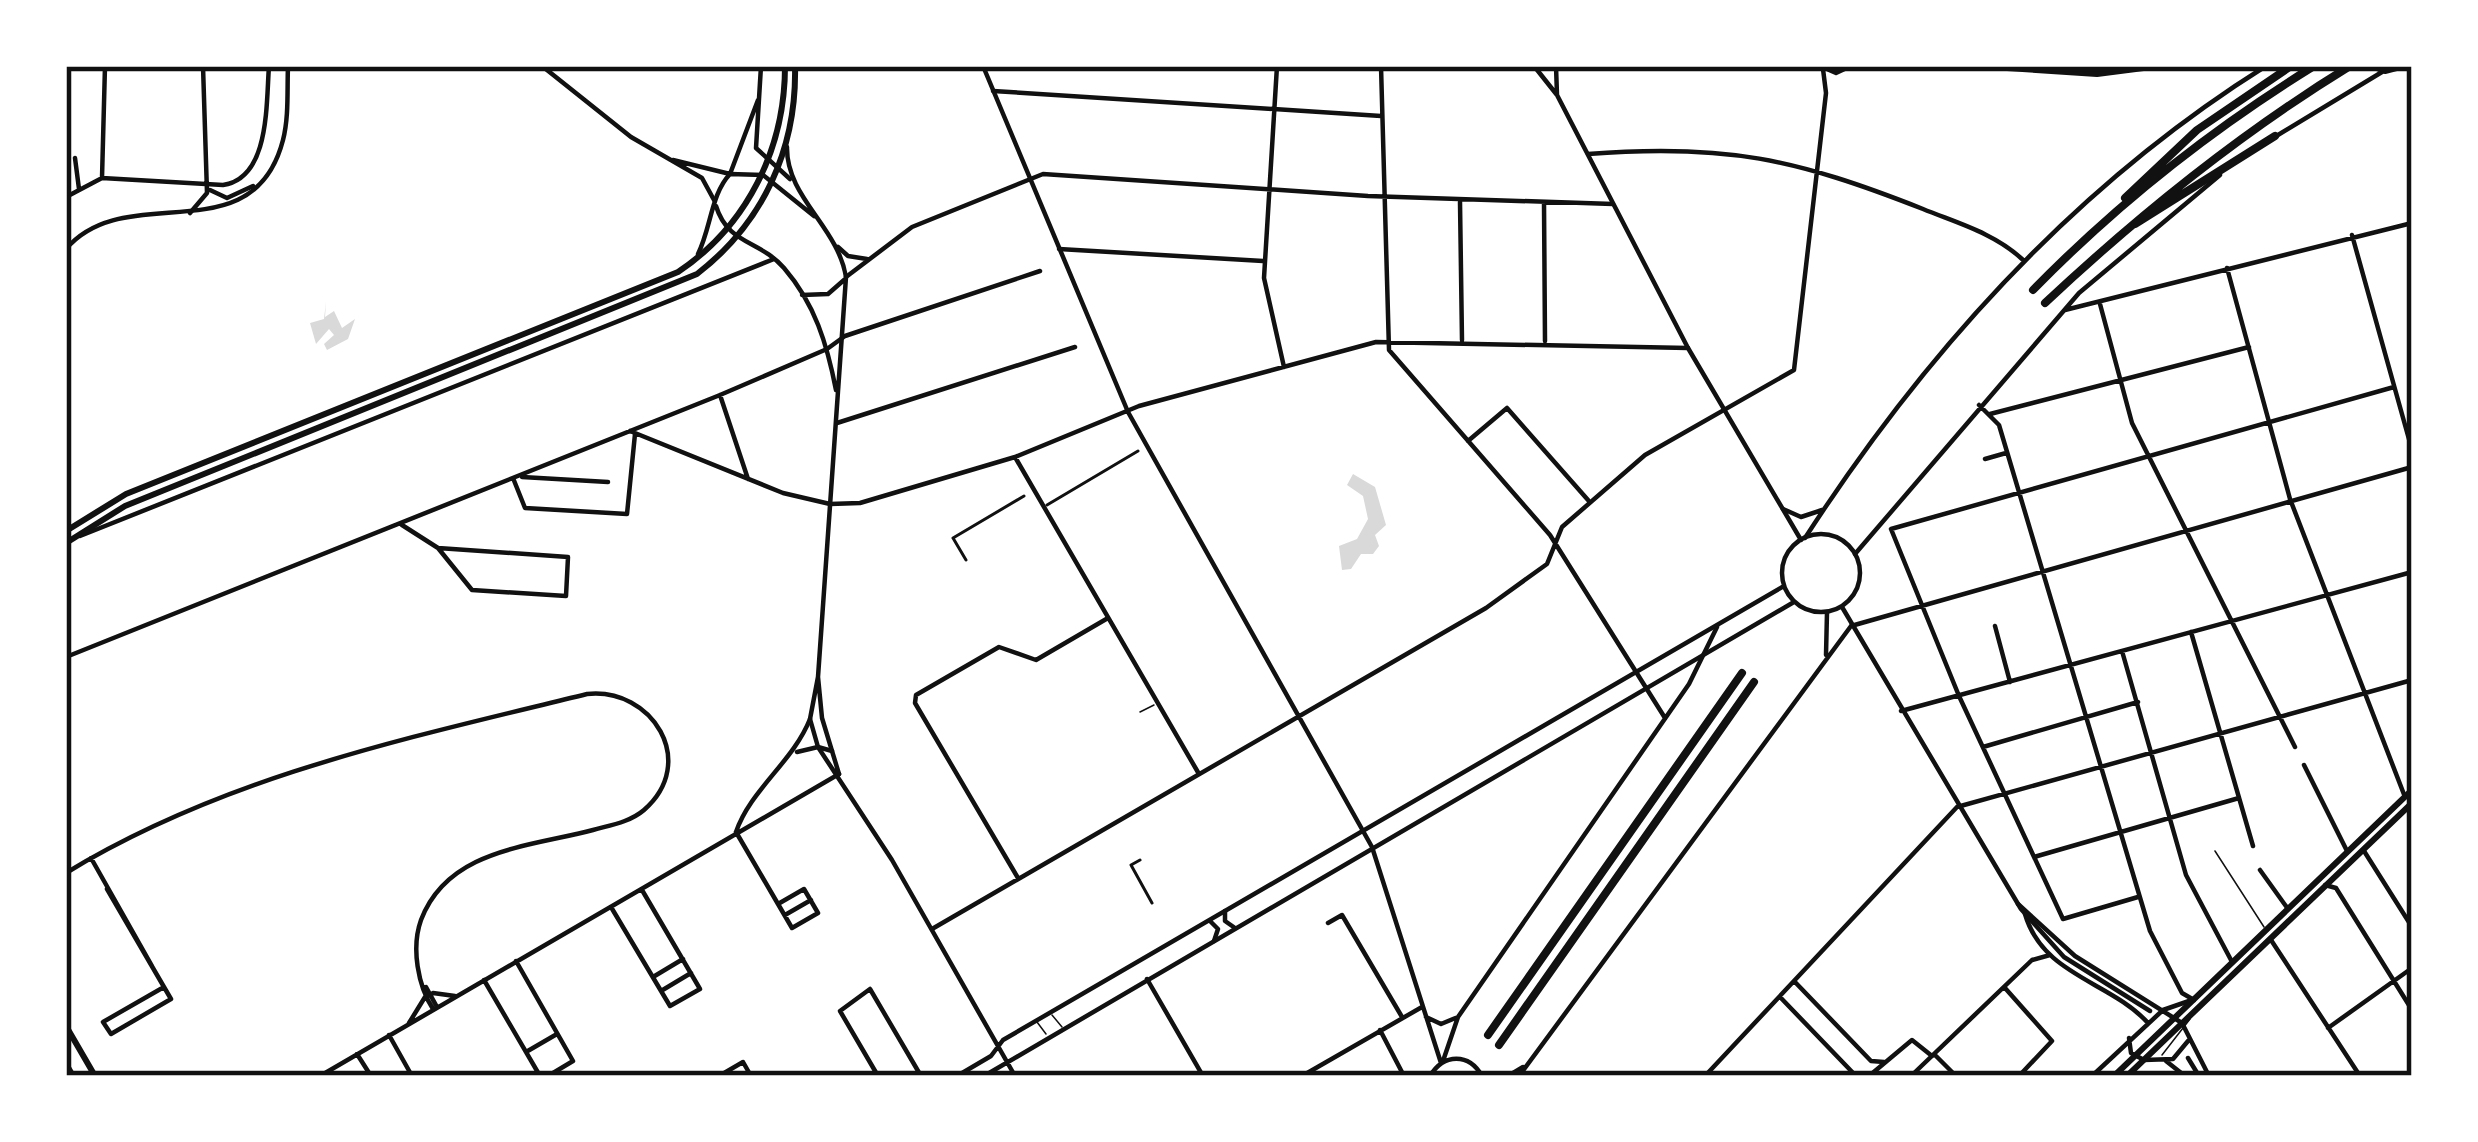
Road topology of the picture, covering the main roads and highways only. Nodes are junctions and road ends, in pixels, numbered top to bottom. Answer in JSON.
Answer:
{"nodes":[{"id":1,"x":785,"y":66,"type":"edge"},
{"id":2,"x":795,"y":66,"type":"edge"},
{"id":3,"x":1976,"y":66,"type":"edge"},
{"id":4,"x":2159,"y":66,"type":"edge"},
{"id":5,"x":2291,"y":66,"type":"edge"},
{"id":6,"x":2314,"y":66,"type":"edge"},
{"id":7,"x":2350,"y":66,"type":"edge"},
{"id":8,"x":2371,"y":66,"type":"edge"},
{"id":9,"x":2405,"y":66,"type":"edge"},
{"id":10,"x":2275,"y":136,"type":"road end"},
{"id":11,"x":2099,"y":225,"type":"junction"},
{"id":12,"x":2123,"y":230,"type":"junction"},
{"id":13,"x":2033,"y":290,"type":"dead end"},
{"id":14,"x":2045,"y":303,"type":"dead end"},
{"id":15,"x":66,"y":531,"type":"edge"},
{"id":16,"x":68,"y":542,"type":"edge"},
{"id":17,"x":1742,"y":673,"type":"dead end"},
{"id":18,"x":1754,"y":682,"type":"dead end"},
{"id":19,"x":2410,"y":797,"type":"edge"},
{"id":20,"x":2268,"y":935,"type":"junction"},
{"id":21,"x":2181,"y":1023,"type":"junction"},
{"id":22,"x":66,"y":1026,"type":"edge"},
{"id":23,"x":1488,"y":1035,"type":"dead end"},
{"id":24,"x":1499,"y":1045,"type":"dead end"},
{"id":25,"x":2140,"y":1058,"type":"junction"},
{"id":26,"x":66,"y":1064,"type":"edge"},
{"id":27,"x":73,"y":1076,"type":"edge"},
{"id":28,"x":95,"y":1076,"type":"edge"},
{"id":29,"x":2114,"y":1076,"type":"edge"},
{"id":30,"x":2127,"y":1076,"type":"edge"}],
"edges":[{"from":1,"to":15,"type":"main road"},
{"from":2,"to":16,"type":"main road"},
{"from":3,"to":4,"type":"main road"},
{"from":5,"to":11,"type":"highway"},
{"from":6,"to":11,"type":"highway"},
{"from":7,"to":12,"type":"highway"},
{"from":8,"to":9,"type":"main road"},
{"from":10,"to":12,"type":"highway"},
{"from":11,"to":13,"type":"highway"},
{"from":12,"to":14,"type":"highway"},
{"from":17,"to":23,"type":"highway"},
{"from":18,"to":24,"type":"highway"},
{"from":19,"to":20,"type":"main road"},
{"from":19,"to":20,"type":"main road"},
{"from":20,"to":21,"type":"main road"},
{"from":20,"to":21,"type":"main road"},
{"from":21,"to":25,"type":"main road"},
{"from":22,"to":28,"type":"main road"},
{"from":25,"to":29,"type":"main road"},
{"from":25,"to":30,"type":"main road"},
{"from":26,"to":27,"type":"main road"}]}
